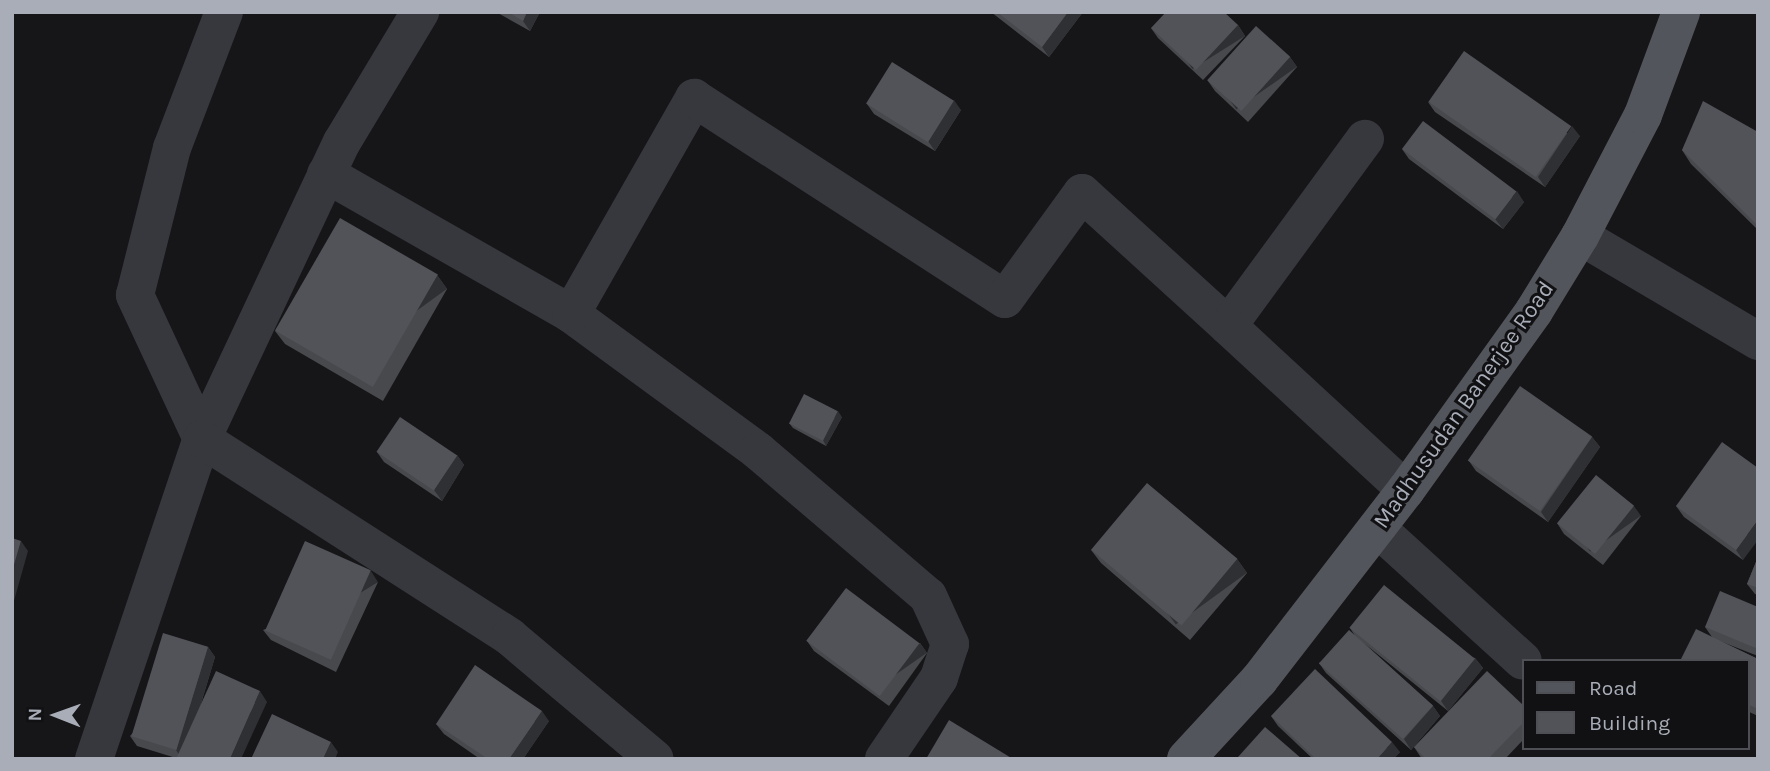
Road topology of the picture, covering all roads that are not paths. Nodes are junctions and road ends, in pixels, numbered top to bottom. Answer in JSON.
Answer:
{"nodes":[{"id":1,"x":224,"y":12,"type":"edge"},
{"id":2,"x":420,"y":12,"type":"edge"},
{"id":3,"x":1681,"y":12,"type":"edge"},
{"id":4,"x":1365,"y":139,"type":"dead end"},
{"id":5,"x":327,"y":174,"type":"junction"},
{"id":6,"x":1580,"y":236,"type":"junction"},
{"id":7,"x":571,"y":314,"type":"junction"},
{"id":8,"x":1228,"y":327,"type":"junction"},
{"id":9,"x":1758,"y":341,"type":"edge"},
{"id":10,"x":202,"y":439,"type":"junction"},
{"id":11,"x":1406,"y":490,"type":"junction"},
{"id":12,"x":1377,"y":528,"type":"junction"},
{"id":13,"x":1522,"y":660,"type":"edge"},
{"id":14,"x":97,"y":758,"type":"edge"},
{"id":15,"x":655,"y":759,"type":"edge"},
{"id":16,"x":884,"y":759,"type":"edge"},
{"id":17,"x":1186,"y":759,"type":"edge"}],
"edges":[{"from":1,"to":10,"type":"street"},
{"from":2,"to":5,"type":"street"},
{"from":3,"to":6,"type":"main road","name":"Madhusudan Banerjee Road"},
{"from":4,"to":8,"type":"street"},
{"from":5,"to":7,"type":"street"},
{"from":5,"to":10,"type":"street"},
{"from":6,"to":9,"type":"street"},
{"from":6,"to":11,"type":"main road","name":"Madhusudan Banerjee Road"},
{"from":7,"to":8,"type":"street"},
{"from":7,"to":16,"type":"street"},
{"from":8,"to":11,"type":"street"},
{"from":10,"to":14,"type":"street"},
{"from":10,"to":15,"type":"street"},
{"from":11,"to":12,"type":"main road","name":"Madhusudan Banerjee Road"},
{"from":12,"to":13,"type":"street"},
{"from":12,"to":17,"type":"main road","name":"Madhusudan Banerjee Road"}]}
